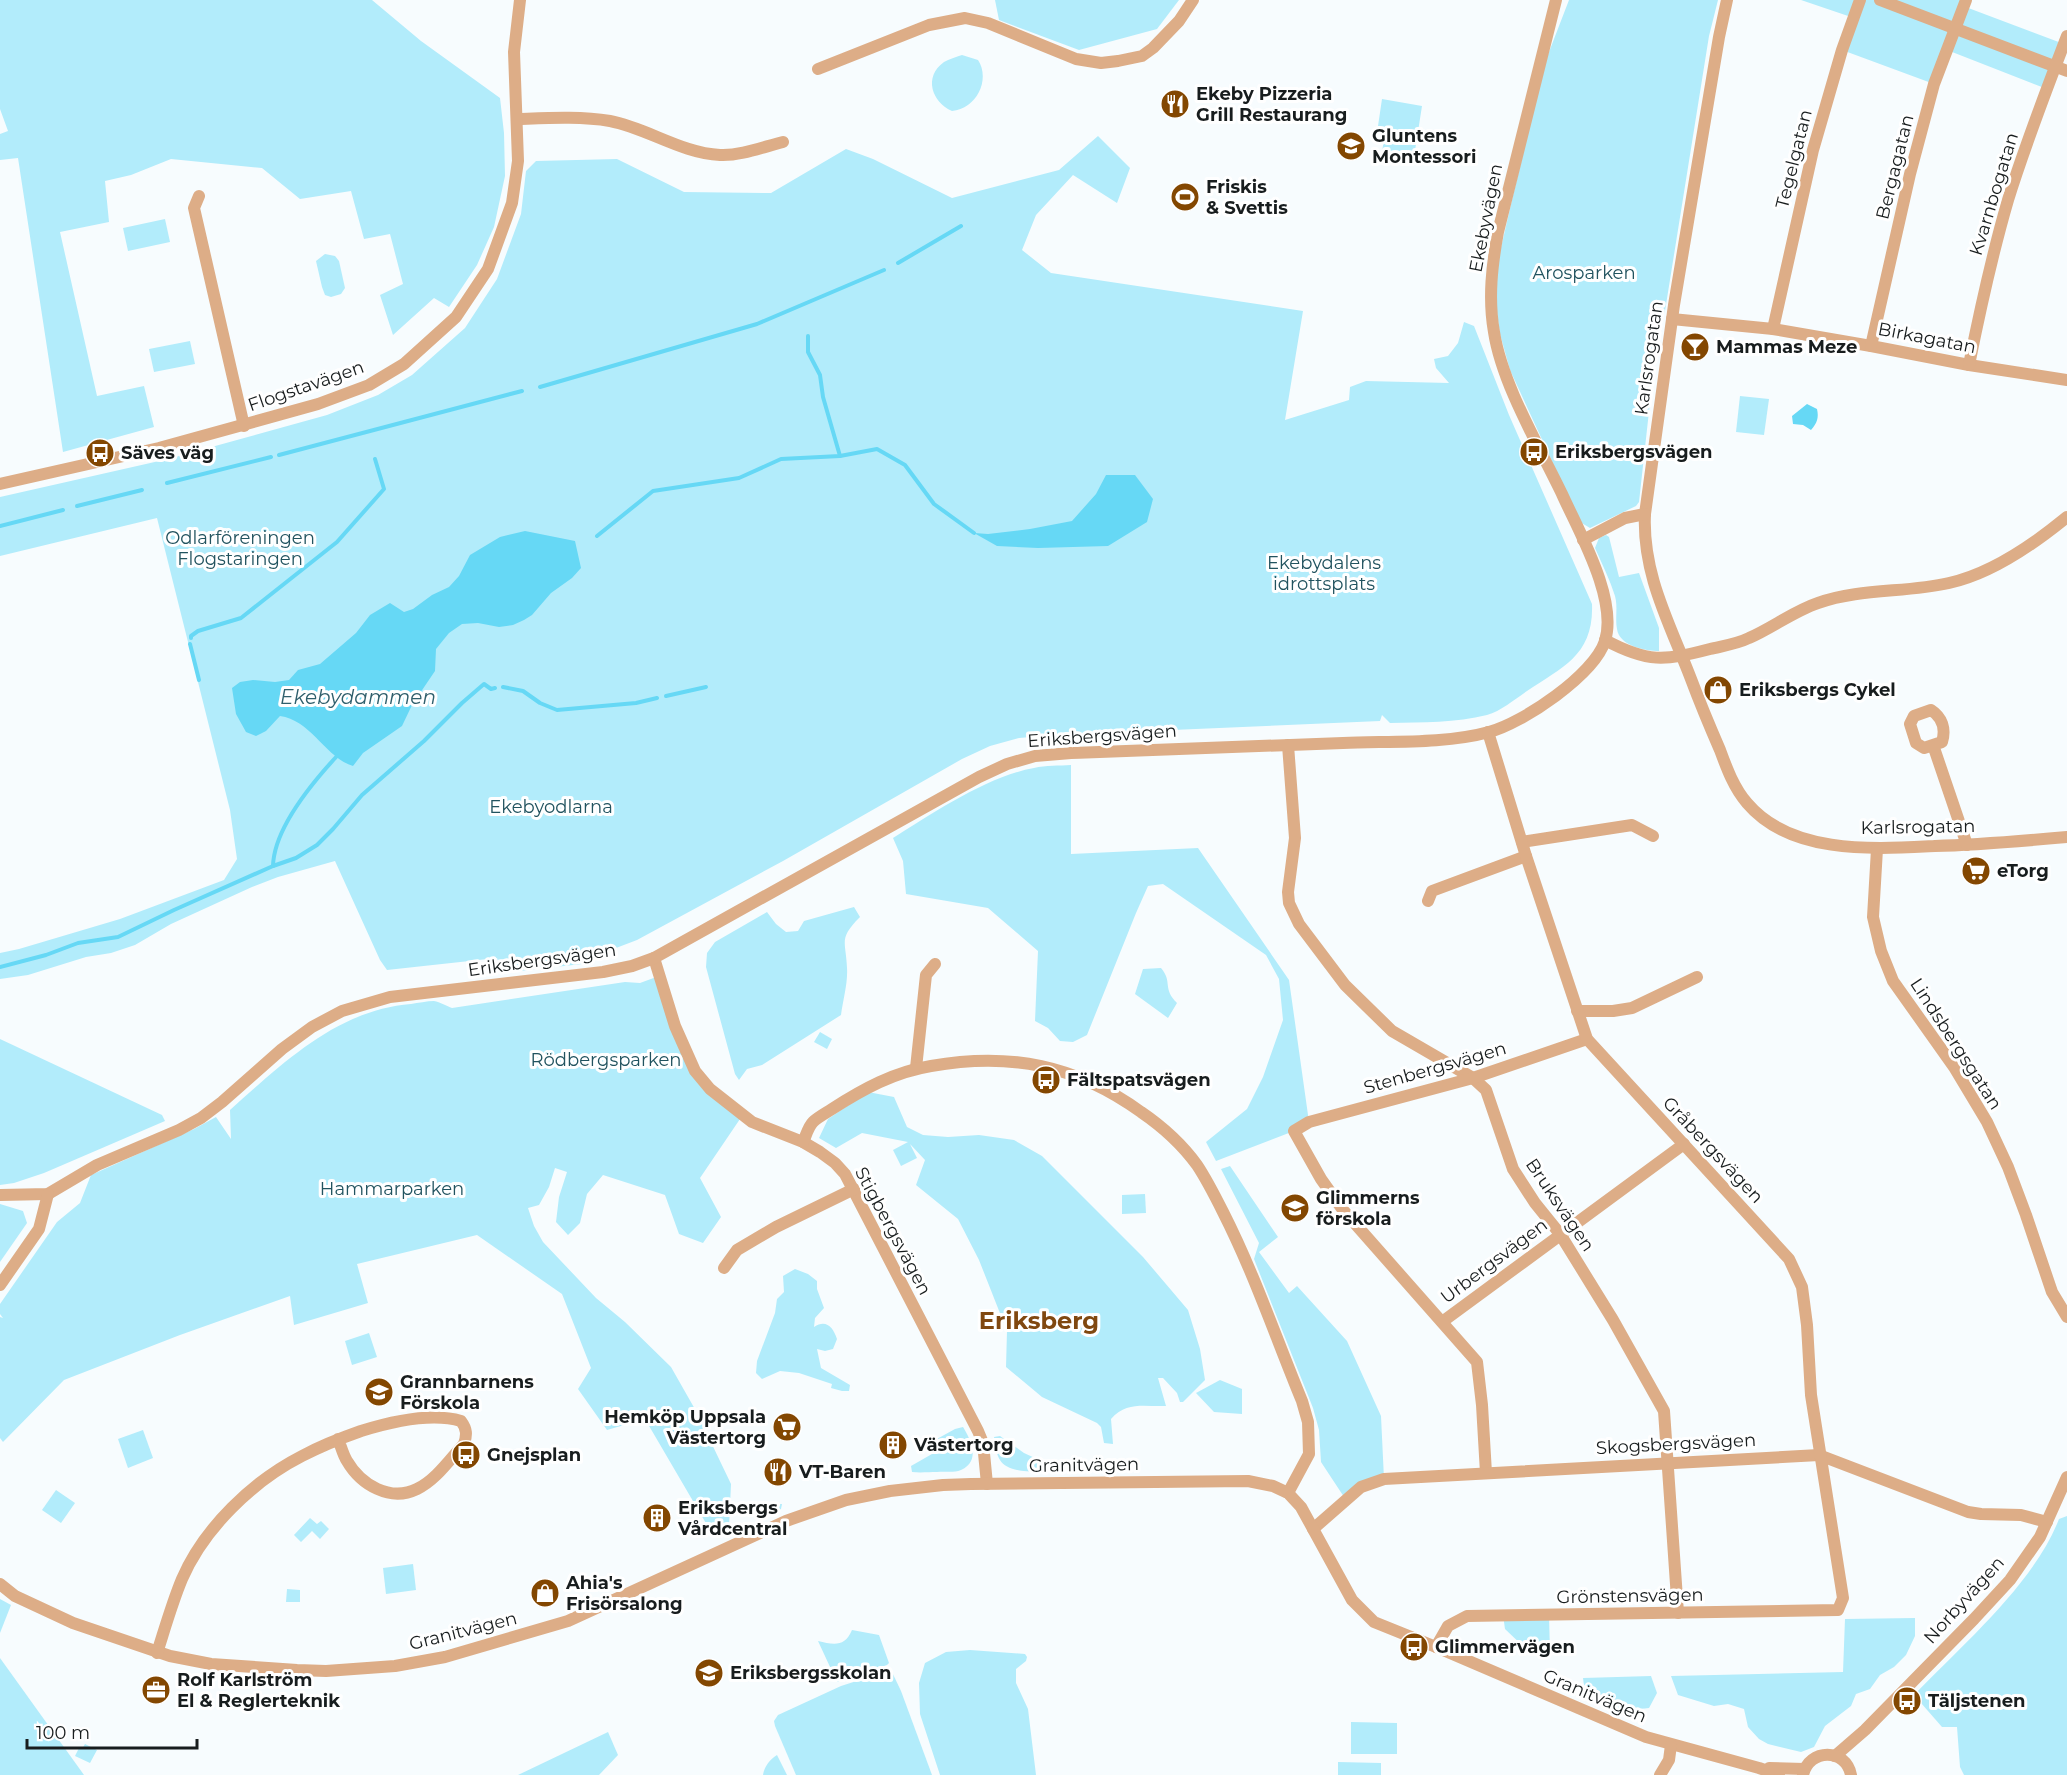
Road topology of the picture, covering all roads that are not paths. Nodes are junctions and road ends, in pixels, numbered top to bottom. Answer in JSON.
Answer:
{"nodes":[{"id":1,"x":520,"y":0,"type":"edge"},
{"id":2,"x":1193,"y":0,"type":"edge"},
{"id":3,"x":1556,"y":0,"type":"edge"},
{"id":4,"x":1727,"y":0,"type":"edge"},
{"id":5,"x":1860,"y":0,"type":"edge"},
{"id":6,"x":1880,"y":0,"type":"edge"},
{"id":7,"x":1966,"y":0,"type":"edge"},
{"id":8,"x":1954,"y":29,"type":"junction"},
{"id":9,"x":2067,"y":36,"type":"edge"},
{"id":10,"x":818,"y":69,"type":"dead end"},
{"id":11,"x":2061,"y":69,"type":"edge"},
{"id":12,"x":517,"y":119,"type":"junction"},
{"id":13,"x":783,"y":142,"type":"dead end"},
{"id":14,"x":199,"y":196,"type":"dead end"},
{"id":15,"x":1672,"y":319,"type":"junction"},
{"id":16,"x":1773,"y":329,"type":"junction"},
{"id":17,"x":1871,"y":346,"type":"junction"},
{"id":18,"x":1969,"y":365,"type":"junction"},
{"id":19,"x":2067,"y":380,"type":"edge"},
{"id":20,"x":244,"y":426,"type":"junction"},
{"id":21,"x":0,"y":484,"type":"edge"},
{"id":22,"x":1645,"y":514,"type":"junction"},
{"id":23,"x":2067,"y":517,"type":"edge"},
{"id":24,"x":1583,"y":540,"type":"junction"},
{"id":25,"x":1605,"y":640,"type":"junction"},
{"id":26,"x":1682,"y":656,"type":"junction"},
{"id":27,"x":1488,"y":732,"type":"junction"},
{"id":28,"x":1288,"y":745,"type":"junction"},
{"id":29,"x":1933,"y":745,"type":"dead end"},
{"id":30,"x":1653,"y":836,"type":"dead end"},
{"id":31,"x":2067,"y":837,"type":"edge"},
{"id":32,"x":1522,"y":842,"type":"junction"},
{"id":33,"x":1967,"y":845,"type":"junction"},
{"id":34,"x":1876,"y":849,"type":"junction"},
{"id":35,"x":1526,"y":856,"type":"junction"},
{"id":36,"x":1428,"y":901,"type":"dead end"},
{"id":37,"x":654,"y":958,"type":"junction"},
{"id":38,"x":935,"y":964,"type":"dead end"},
{"id":39,"x":1697,"y":977,"type":"dead end"},
{"id":40,"x":1577,"y":1011,"type":"junction"},
{"id":41,"x":1587,"y":1040,"type":"junction"},
{"id":42,"x":916,"y":1068,"type":"junction"},
{"id":43,"x":1473,"y":1078,"type":"junction"},
{"id":44,"x":803,"y":1142,"type":"junction"},
{"id":45,"x":1684,"y":1144,"type":"junction"},
{"id":46,"x":854,"y":1189,"type":"junction"},
{"id":47,"x":48,"y":1194,"type":"junction"},
{"id":48,"x":0,"y":1195,"type":"edge"},
{"id":49,"x":1560,"y":1234,"type":"junction"},
{"id":50,"x":724,"y":1268,"type":"dead end"},
{"id":51,"x":0,"y":1285,"type":"edge"},
{"id":52,"x":2067,"y":1317,"type":"edge"},
{"id":53,"x":1442,"y":1322,"type":"junction"},
{"id":54,"x":338,"y":1439,"type":"junction"},
{"id":55,"x":1819,"y":1455,"type":"junction"},
{"id":56,"x":1669,"y":1462,"type":"junction"},
{"id":57,"x":1486,"y":1473,"type":"junction"},
{"id":58,"x":2067,"y":1477,"type":"edge"},
{"id":59,"x":987,"y":1484,"type":"junction"},
{"id":60,"x":1288,"y":1493,"type":"junction"},
{"id":61,"x":2047,"y":1522,"type":"junction"},
{"id":62,"x":1313,"y":1529,"type":"junction"},
{"id":63,"x":0,"y":1584,"type":"edge"},
{"id":64,"x":1838,"y":1610,"type":"joint"},
{"id":65,"x":1678,"y":1613,"type":"junction"},
{"id":66,"x":1436,"y":1647,"type":"junction"},
{"id":67,"x":157,"y":1653,"type":"junction"},
{"id":68,"x":1865,"y":1730,"type":"junction"},
{"id":69,"x":1671,"y":1745,"type":"junction"},
{"id":70,"x":1835,"y":1756,"type":"junction"},
{"id":71,"x":1759,"y":1768,"type":"junction"},
{"id":72,"x":1849,"y":1770,"type":"edge"},
{"id":73,"x":1804,"y":1772,"type":"edge"},
{"id":74,"x":1660,"y":1775,"type":"edge"},
{"id":75,"x":1779,"y":1775,"type":"edge"}],
"edges":[{"from":1,"to":12,"type":"street","name":"Flogstavägen"},
{"from":2,"to":10,"type":"street"},
{"from":3,"to":24,"type":"street","name":"Ekebyvägen"},
{"from":4,"to":15,"type":"street","name":"Karlsrogatan"},
{"from":5,"to":16,"type":"street","name":"Tegelgatan"},
{"from":6,"to":8,"type":"street"},
{"from":7,"to":8,"type":"street","name":"Bergagatan"},
{"from":8,"to":11,"type":"street"},
{"from":8,"to":17,"type":"street","name":"Bergagatan"},
{"from":9,"to":11,"type":"street","name":"Kvarnbogatan"},
{"from":11,"to":18,"type":"street","name":"Kvarnbogatan"},
{"from":12,"to":13,"type":"street"},
{"from":12,"to":20,"type":"street","name":"Flogstavägen"},
{"from":14,"to":20,"type":"street"},
{"from":15,"to":16,"type":"street","name":"Birkagatan"},
{"from":15,"to":22,"type":"street","name":"Karlsrogatan"},
{"from":16,"to":17,"type":"street","name":"Birkagatan"},
{"from":17,"to":18,"type":"street","name":"Birkagatan"},
{"from":18,"to":19,"type":"street","name":"Birkagatan"},
{"from":20,"to":21,"type":"street","name":"Flogstavägen"},
{"from":22,"to":24,"type":"street"},
{"from":22,"to":26,"type":"street","name":"Karlsrogatan"},
{"from":23,"to":26,"type":"street"},
{"from":24,"to":25,"type":"street","name":"Ekebyvägen"},
{"from":25,"to":26,"type":"street"},
{"from":25,"to":27,"type":"street","name":"Eriksbergsvägen"},
{"from":26,"to":34,"type":"street","name":"Karlsrogatan"},
{"from":27,"to":28,"type":"street","name":"Eriksbergsvägen"},
{"from":27,"to":32,"type":"street","name":"Gråbergsvägen"},
{"from":28,"to":37,"type":"street","name":"Eriksbergsvägen"},
{"from":28,"to":43,"type":"street","name":"Bruksvägen"},
{"from":29,"to":33,"type":"street"},
{"from":30,"to":32,"type":"street"},
{"from":31,"to":33,"type":"street","name":"Karlsrogatan"},
{"from":32,"to":35,"type":"street","name":"Gråbergsvägen"},
{"from":33,"to":34,"type":"street","name":"Karlsrogatan"},
{"from":34,"to":52,"type":"street","name":"Lindsbergsgatan"},
{"from":35,"to":36,"type":"street"},
{"from":35,"to":40,"type":"street","name":"Gråbergsvägen"},
{"from":37,"to":44,"type":"street","name":"Stigbergsvägen"},
{"from":37,"to":47,"type":"street","name":"Eriksbergsvägen"},
{"from":38,"to":42,"type":"street"},
{"from":39,"to":40,"type":"street"},
{"from":40,"to":41,"type":"street","name":"Gråbergsvägen"},
{"from":41,"to":43,"type":"street","name":"Stenbergsvägen"},
{"from":41,"to":45,"type":"street","name":"Gråbergsvägen"},
{"from":42,"to":44,"type":"street"},
{"from":42,"to":60,"type":"street"},
{"from":43,"to":49,"type":"street","name":"Bruksvägen"},
{"from":43,"to":53,"type":"street","name":"Stenbergsvägen"},
{"from":44,"to":46,"type":"street","name":"Stigbergsvägen"},
{"from":45,"to":49,"type":"street","name":"Urbergsvägen"},
{"from":45,"to":55,"type":"street","name":"Gråbergsvägen"},
{"from":46,"to":50,"type":"street"},
{"from":46,"to":59,"type":"street","name":"Stigbergsvägen"},
{"from":47,"to":48,"type":"street","name":"Eriksbergsvägen"},
{"from":47,"to":51,"type":"street"},
{"from":49,"to":53,"type":"street","name":"Urbergsvägen"},
{"from":49,"to":56,"type":"street","name":"Bruksvägen"},
{"from":53,"to":57,"type":"street"},
{"from":54,"to":54,"type":"street"},
{"from":54,"to":67,"type":"street"},
{"from":55,"to":56,"type":"street","name":"Skogsbergsvägen"},
{"from":55,"to":61,"type":"street","name":"Skogsbergsvägen"},
{"from":55,"to":64,"type":"street","name":"Gråbergsvägen"},
{"from":56,"to":57,"type":"street","name":"Skogsbergsvägen"},
{"from":56,"to":65,"type":"street","name":"Bruksvägen"},
{"from":57,"to":62,"type":"street","name":"Skogsbergsvägen"},
{"from":58,"to":61,"type":"street","name":"Norbyvägen"},
{"from":59,"to":60,"type":"street","name":"Granitvägen"},
{"from":59,"to":67,"type":"street","name":"Granitvägen"},
{"from":60,"to":62,"type":"street","name":"Granitvägen"},
{"from":61,"to":68,"type":"street","name":"Norbyvägen"},
{"from":62,"to":66,"type":"street","name":"Granitvägen"},
{"from":63,"to":67,"type":"street","name":"Granitvägen"},
{"from":64,"to":65,"type":"street","name":"Grönstensvägen"},
{"from":65,"to":66,"type":"street","name":"Grönstensvägen"},
{"from":66,"to":69,"type":"street","name":"Granitvägen"},
{"from":68,"to":70,"type":"street","name":"Norbyvägen"},
{"from":68,"to":72,"type":"street","name":"Norbyvägen"},
{"from":69,"to":71,"type":"street","name":"Granitvägen"},
{"from":69,"to":74,"type":"street"},
{"from":70,"to":72,"type":"street"},
{"from":70,"to":73,"type":"street"},
{"from":71,"to":73,"type":"street","name":"Granitvägen"},
{"from":71,"to":75,"type":"street","name":"Granitvägen"}]}
